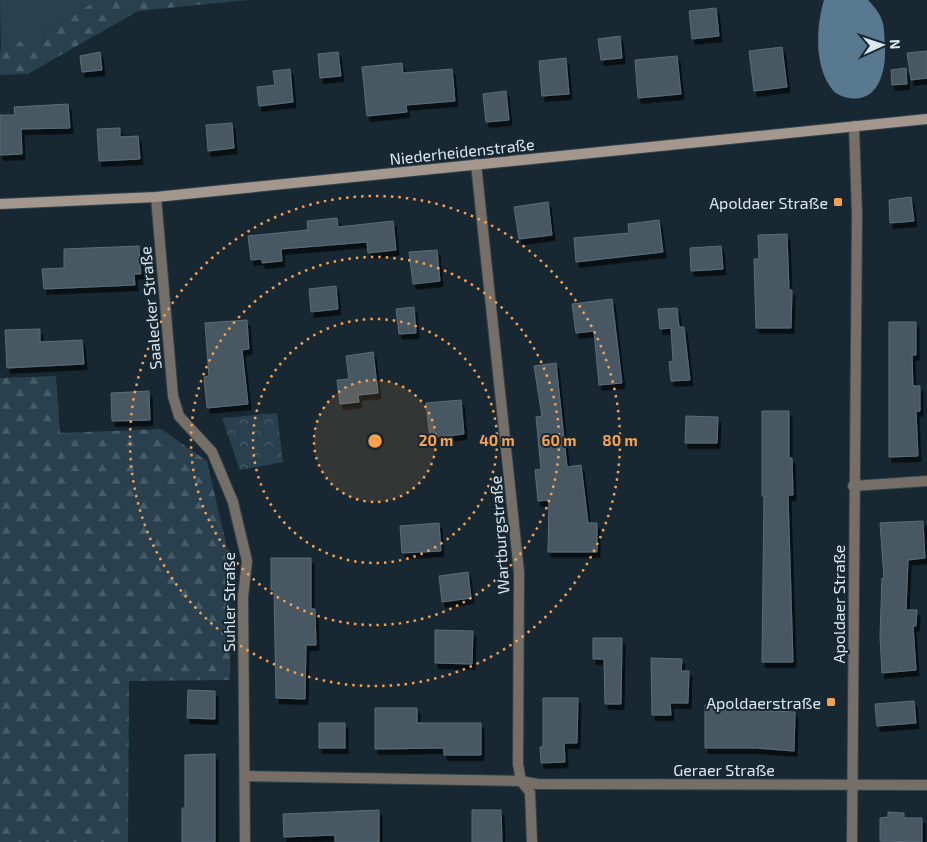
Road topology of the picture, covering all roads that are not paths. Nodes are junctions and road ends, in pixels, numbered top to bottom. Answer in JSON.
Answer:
{"nodes":[{"id":1,"x":927,"y":119,"type":"edge"},
{"id":2,"x":854,"y":126,"type":"junction"},
{"id":3,"x":476,"y":164,"type":"junction"},
{"id":4,"x":156,"y":197,"type":"junction"},
{"id":5,"x":0,"y":204,"type":"edge"},
{"id":6,"x":179,"y":416,"type":"joint"},
{"id":7,"x":927,"y":481,"type":"edge"},
{"id":8,"x":853,"y":486,"type":"junction"},
{"id":9,"x":245,"y":776,"type":"junction"},
{"id":10,"x":521,"y":781,"type":"junction"},
{"id":11,"x":852,"y":784,"type":"junction"},
{"id":12,"x":927,"y":785,"type":"edge"},
{"id":13,"x":245,"y":842,"type":"edge"},
{"id":14,"x":532,"y":842,"type":"edge"},
{"id":15,"x":852,"y":842,"type":"edge"}],
"edges":[{"from":1,"to":2,"type":"street","name":"Niederheidenstraße"},
{"from":2,"to":3,"type":"street","name":"Niederheidenstraße"},
{"from":2,"to":8,"type":"street","name":"Apoldaer Straße"},
{"from":3,"to":4,"type":"street","name":"Niederheidenstraße"},
{"from":3,"to":10,"type":"street","name":"Wartburgstraße"},
{"from":4,"to":5,"type":"street","name":"Niederheidenstraße"},
{"from":4,"to":6,"type":"street","name":"Saalecker Straße"},
{"from":6,"to":9,"type":"street","name":"Suhler Straße"},
{"from":7,"to":8,"type":"street"},
{"from":8,"to":11,"type":"street","name":"Apoldaer Straße"},
{"from":9,"to":10,"type":"street"},
{"from":9,"to":13,"type":"street","name":"Suhler Straße"},
{"from":10,"to":11,"type":"street","name":"Geraer Straße"},
{"from":10,"to":14,"type":"street","name":"Wartburgstraße"},
{"from":11,"to":12,"type":"street","name":"Geraer Straße"},
{"from":11,"to":15,"type":"street","name":"Apoldaer Straße"}]}
